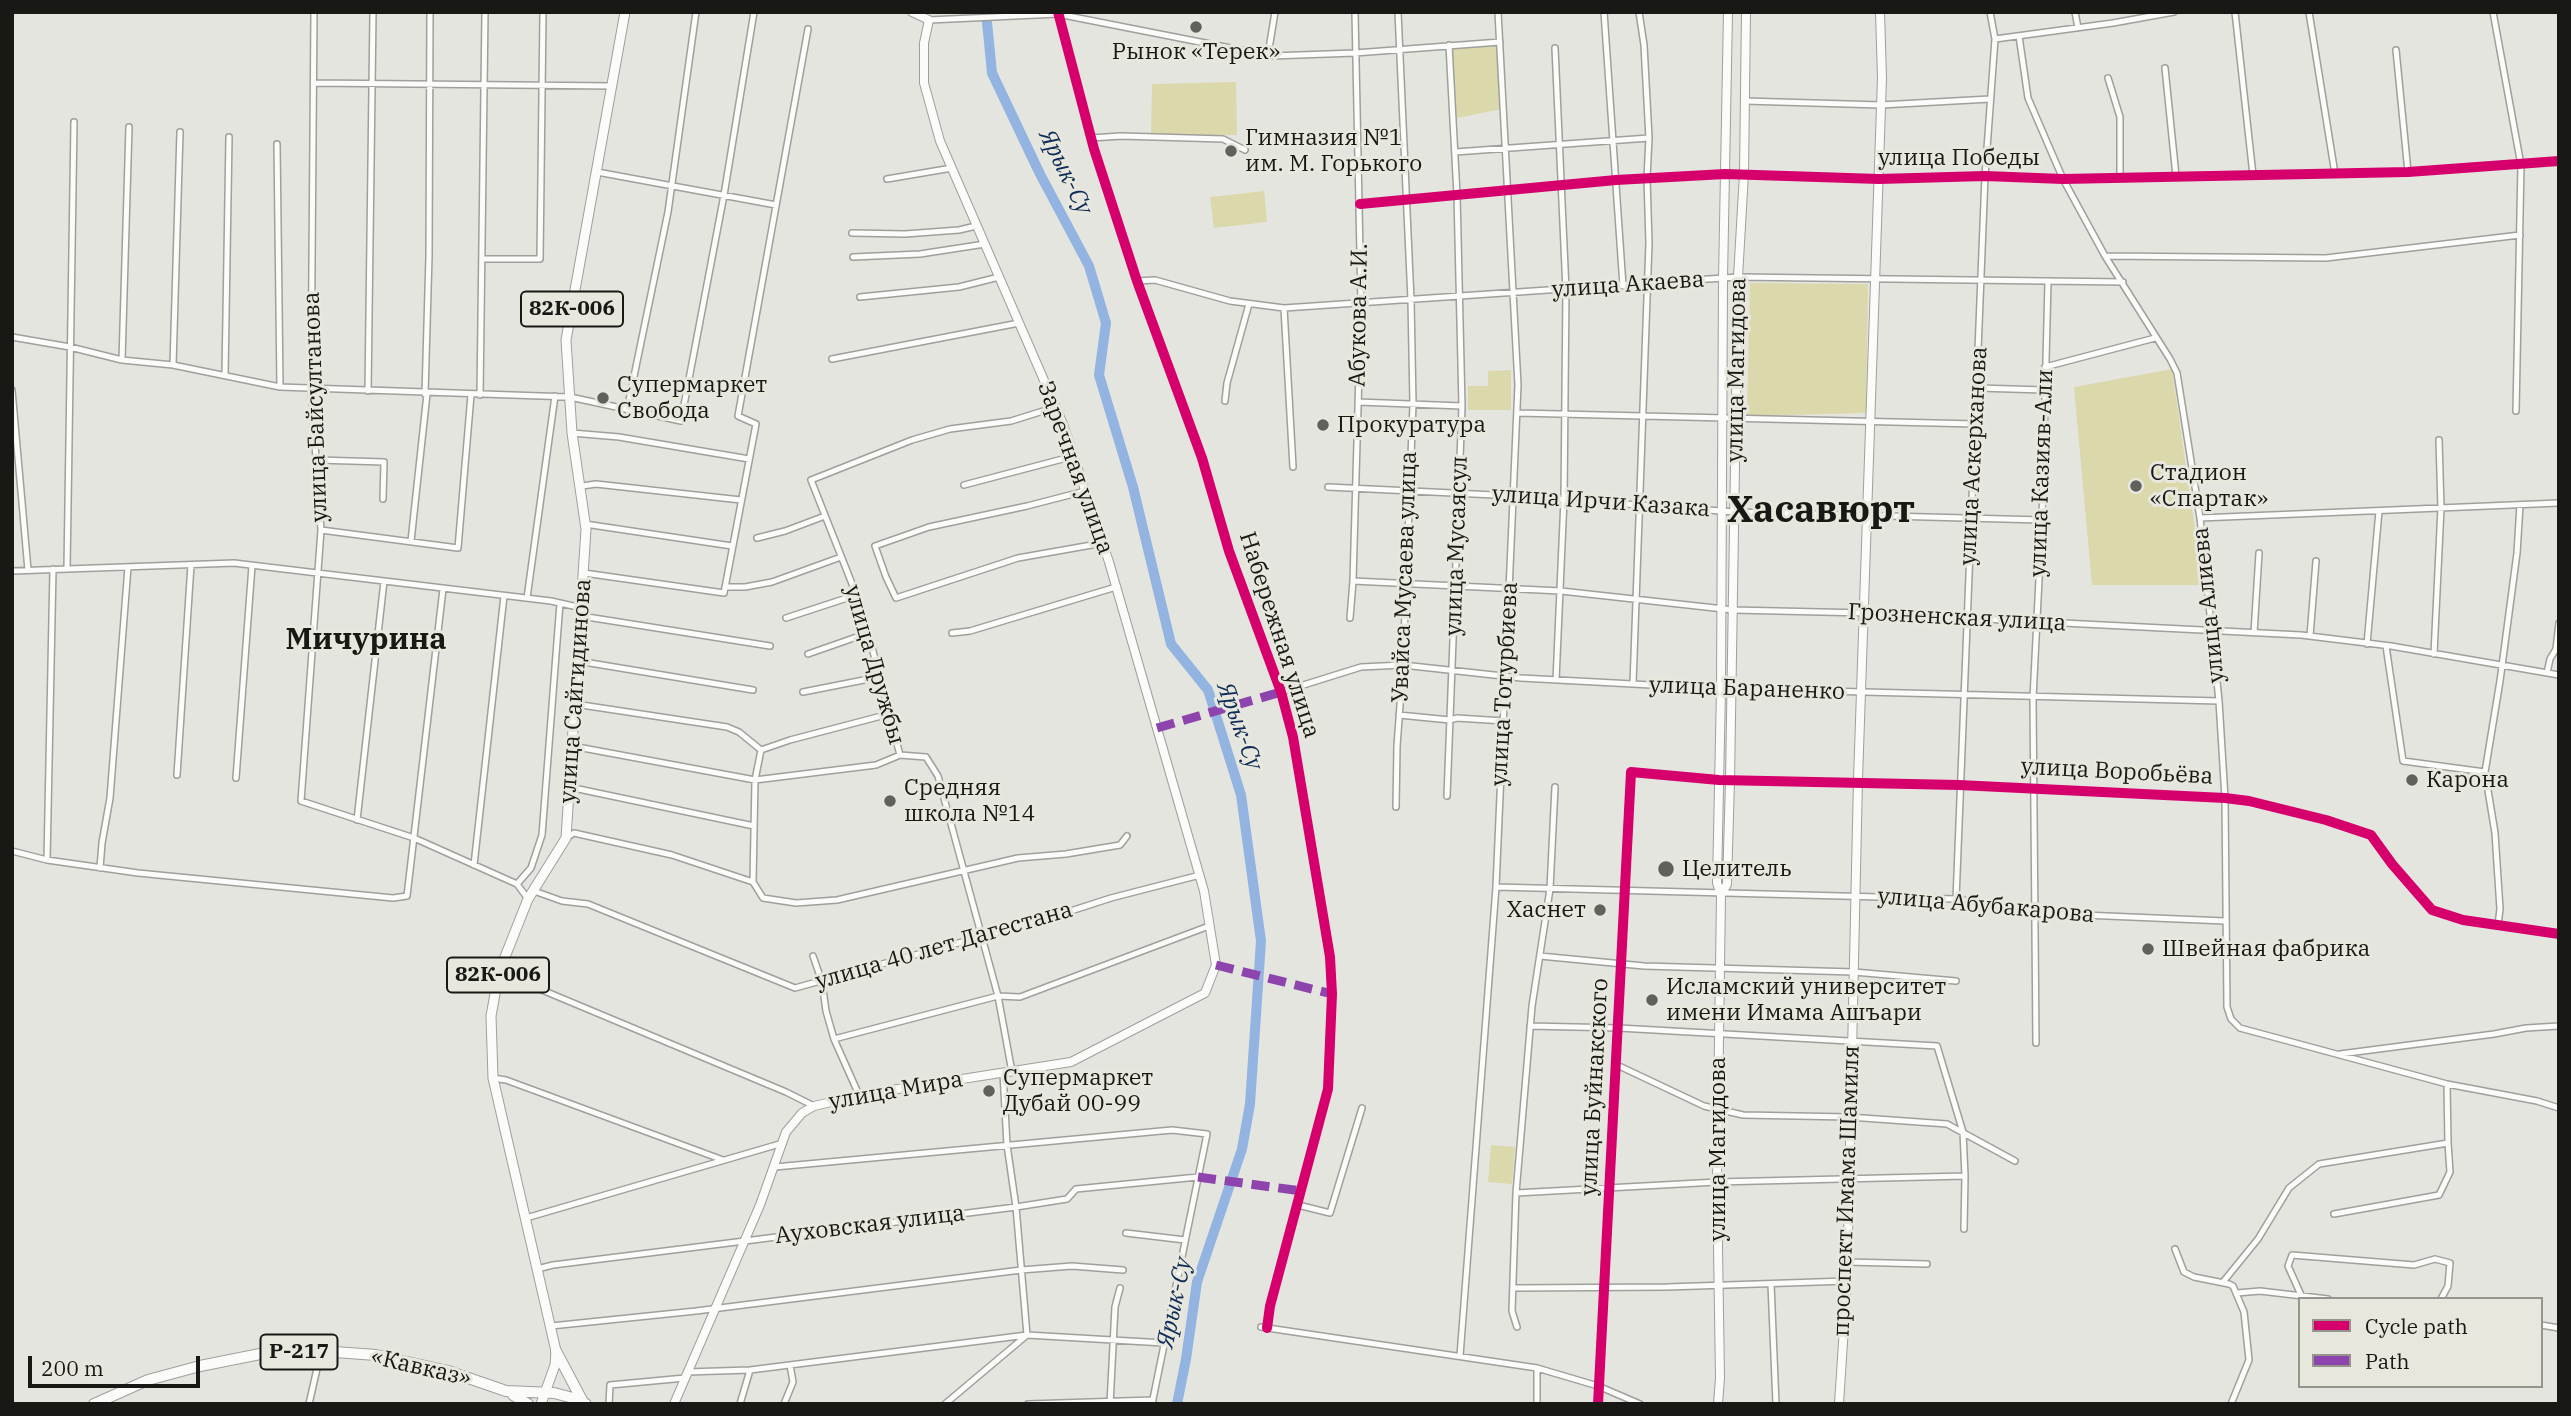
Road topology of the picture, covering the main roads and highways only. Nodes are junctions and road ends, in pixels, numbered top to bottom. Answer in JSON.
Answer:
{"nodes":[{"id":1,"x":625,"y":12,"type":"edge"},
{"id":2,"x":912,"y":12,"type":"edge"},
{"id":3,"x":1728,"y":12,"type":"edge"},
{"id":4,"x":1746,"y":12,"type":"edge"},
{"id":5,"x":1880,"y":12,"type":"edge"},
{"id":6,"x":1721,"y":895,"type":"junction"},
{"id":7,"x":1216,"y":965,"type":"joint"},
{"id":8,"x":556,"y":1351,"type":"junction"},
{"id":9,"x":506,"y":1391,"type":"junction"},
{"id":10,"x":543,"y":1399,"type":"edge"},
{"id":11,"x":584,"y":1403,"type":"edge"},
{"id":12,"x":94,"y":1404,"type":"edge"},
{"id":13,"x":528,"y":1404,"type":"edge"},
{"id":14,"x":674,"y":1404,"type":"edge"},
{"id":15,"x":1718,"y":1404,"type":"edge"},
{"id":16,"x":1839,"y":1404,"type":"edge"}],
"edges":[{"from":1,"to":8,"type":"main road","name":"улица Сайгидинова","number":"82К-006"},
{"from":2,"to":7,"type":"main road","name":"Заречная улица"},
{"from":3,"to":6,"type":"main road","name":"улица Магидова"},
{"from":4,"to":6,"type":"main road","name":"улица Магидова"},
{"from":5,"to":16,"type":"main road","name":"проспект Имама Шамиля"},
{"from":6,"to":15,"type":"main road","name":"улица Магидова"},
{"from":7,"to":14,"type":"main road","name":"улица Мира"},
{"from":8,"to":10,"type":"main road","number":"82К-006"},
{"from":8,"to":11,"type":"highway"},
{"from":9,"to":10,"type":"highway","name":"«Кавказ»","number":"Р-217"},
{"from":9,"to":12,"type":"highway","name":"«Кавказ»","number":"Р-217"},
{"from":9,"to":13,"type":"highway","number":"Р-217"},
{"from":10,"to":11,"type":"highway","name":"«Кавказ»","number":"Р-217"}]}
